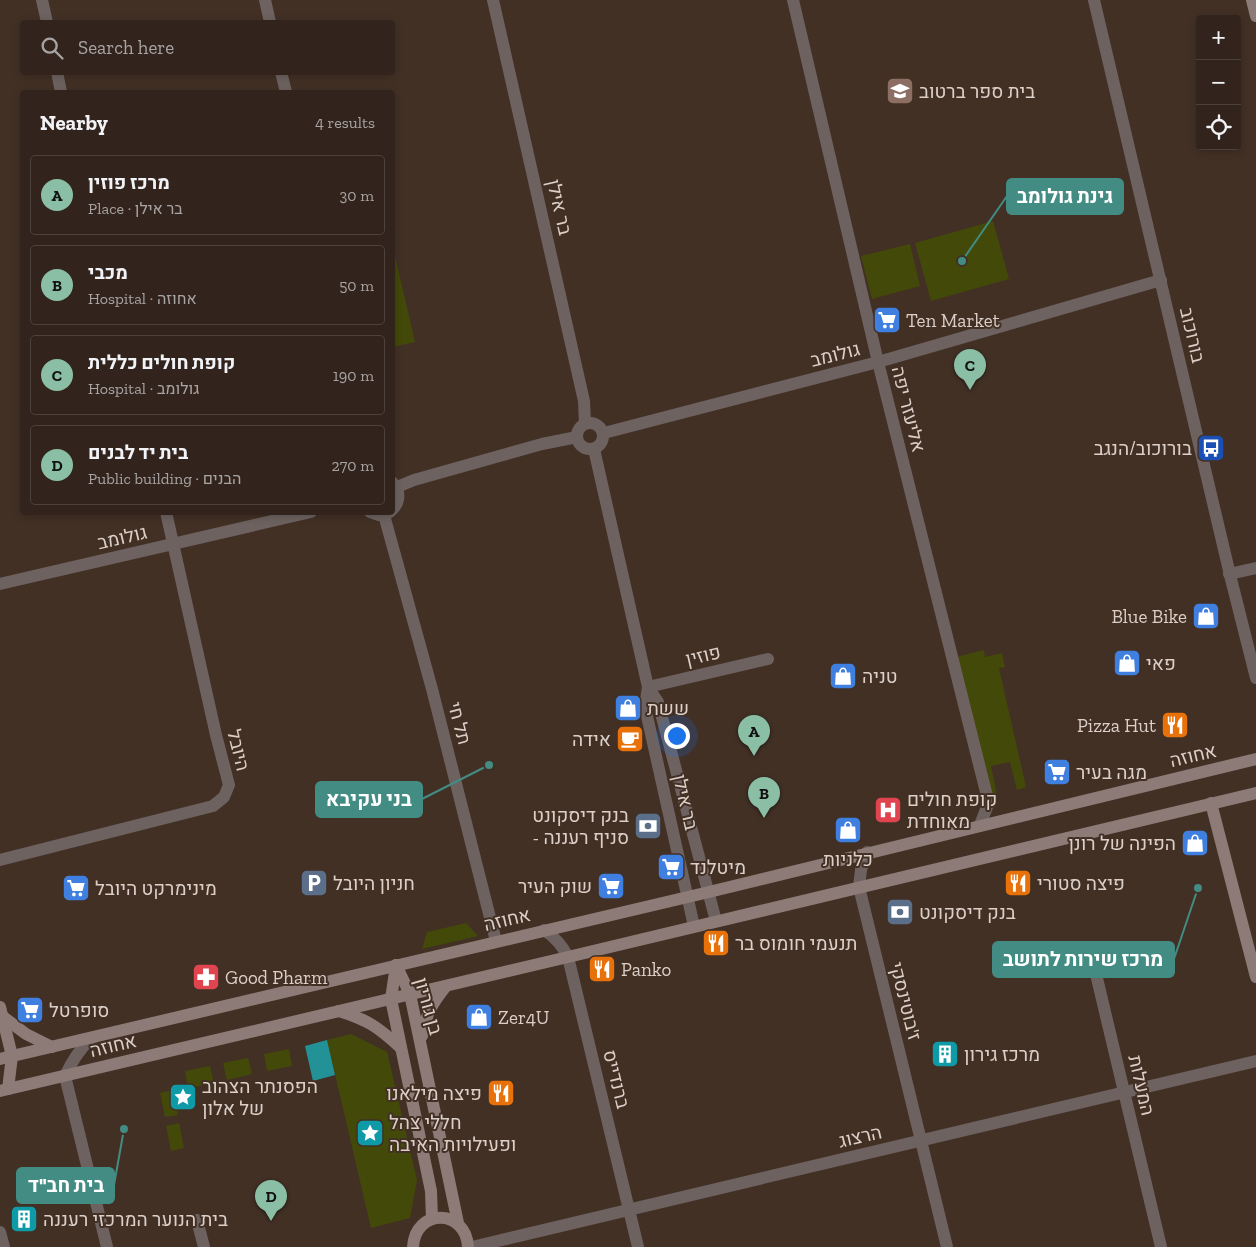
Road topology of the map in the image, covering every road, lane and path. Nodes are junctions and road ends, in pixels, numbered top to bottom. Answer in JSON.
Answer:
{"nodes":[{"id":1,"x":42,"y":0,"type":"edge"},
{"id":2,"x":265,"y":0,"type":"edge"},
{"id":3,"x":493,"y":0,"type":"edge"},
{"id":4,"x":793,"y":0,"type":"edge"},
{"id":5,"x":1094,"y":0,"type":"edge"},
{"id":6,"x":1252,"y":0,"type":"edge"},
{"id":7,"x":1256,"y":16,"type":"edge"},
{"id":8,"x":46,"y":20,"type":"edge"},
{"id":9,"x":270,"y":20,"type":"edge"},
{"id":10,"x":58,"y":75,"type":"edge"},
{"id":11,"x":282,"y":75,"type":"edge"},
{"id":12,"x":61,"y":90,"type":"edge"},
{"id":13,"x":286,"y":90,"type":"edge"},
{"id":14,"x":1160,"y":280,"type":"junction"},
{"id":15,"x":878,"y":362,"type":"junction"},
{"id":16,"x":586,"y":423,"type":"junction"},
{"id":17,"x":604,"y":433,"type":"junction"},
{"id":18,"x":577,"y":437,"type":"junction"},
{"id":19,"x":594,"y":449,"type":"junction"},
{"id":20,"x":395,"y":484,"type":"edge"},
{"id":21,"x":395,"y":505,"type":"edge"},
{"id":22,"x":167,"y":515,"type":"edge"},
{"id":23,"x":299,"y":515,"type":"edge"},
{"id":24,"x":390,"y":515,"type":"edge"},
{"id":25,"x":174,"y":544,"type":"junction"},
{"id":26,"x":1256,"y":568,"type":"edge"},
{"id":27,"x":1229,"y":574,"type":"junction"},
{"id":28,"x":0,"y":584,"type":"edge"},
{"id":29,"x":768,"y":659,"type":"dead end"},
{"id":30,"x":1256,"y":678,"type":"edge"},
{"id":31,"x":648,"y":687,"type":"junction"},
{"id":32,"x":1256,"y":760,"type":"edge"},
{"id":33,"x":1256,"y":793,"type":"edge"},
{"id":34,"x":1211,"y":803,"type":"junction"},
{"id":35,"x":980,"y":825,"type":"junction"},
{"id":36,"x":867,"y":852,"type":"junction"},
{"id":37,"x":0,"y":860,"type":"edge"},
{"id":38,"x":859,"y":887,"type":"junction"},
{"id":39,"x":709,"y":892,"type":"junction"},
{"id":40,"x":688,"y":896,"type":"junction"},
{"id":41,"x":716,"y":921,"type":"junction"},
{"id":42,"x":694,"y":926,"type":"junction"},
{"id":43,"x":544,"y":930,"type":"junction"},
{"id":44,"x":496,"y":941,"type":"junction"},
{"id":45,"x":568,"y":957,"type":"junction"},
{"id":46,"x":1071,"y":957,"type":"dead end"},
{"id":47,"x":396,"y":965,"type":"junction"},
{"id":48,"x":1256,"y":977,"type":"edge"},
{"id":49,"x":446,"y":986,"type":"junction"},
{"id":50,"x":410,"y":994,"type":"junction"},
{"id":51,"x":391,"y":999,"type":"junction"},
{"id":52,"x":339,"y":1011,"type":"junction"},
{"id":53,"x":1,"y":1012,"type":"edge"},
{"id":54,"x":91,"y":1038,"type":"junction"},
{"id":55,"x":421,"y":1044,"type":"junction"},
{"id":56,"x":52,"y":1047,"type":"junction"},
{"id":57,"x":401,"y":1048,"type":"junction"},
{"id":58,"x":6,"y":1057,"type":"edge"},
{"id":59,"x":1256,"y":1061,"type":"edge"},
{"id":60,"x":65,"y":1076,"type":"junction"},
{"id":61,"x":0,"y":1077,"type":"edge"},
{"id":62,"x":4,"y":1090,"type":"edge"},
{"id":63,"x":1124,"y":1092,"type":"junction"},
{"id":64,"x":921,"y":1141,"type":"junction"},
{"id":65,"x":629,"y":1210,"type":"junction"},
{"id":66,"x":432,"y":1219,"type":"junction"},
{"id":67,"x":196,"y":1220,"type":"dead end"},
{"id":68,"x":458,"y":1223,"type":"junction"},
{"id":69,"x":0,"y":1232,"type":"edge"},
{"id":70,"x":4,"y":1247,"type":"edge"},
{"id":71,"x":108,"y":1247,"type":"edge"},
{"id":72,"x":204,"y":1247,"type":"edge"},
{"id":73,"x":413,"y":1247,"type":"edge"},
{"id":74,"x":470,"y":1247,"type":"edge"},
{"id":75,"x":638,"y":1247,"type":"edge"},
{"id":76,"x":947,"y":1247,"type":"edge"},
{"id":77,"x":1161,"y":1247,"type":"edge"}],
"edges":[{"from":1,"to":8,"type":"street"},
{"from":2,"to":9,"type":"street"},
{"from":3,"to":16,"type":"street","name":"בר אילן"},
{"from":4,"to":15,"type":"street","name":"אליעזר יפה"},
{"from":5,"to":14,"type":"street","name":"בורוכוב"},
{"from":6,"to":7,"type":"main road"},
{"from":10,"to":12,"type":"street"},
{"from":11,"to":13,"type":"street"},
{"from":14,"to":15,"type":"street","name":"גולומב"},
{"from":14,"to":27,"type":"street","name":"בורוכוב"},
{"from":15,"to":17,"type":"street","name":"גולומב"},
{"from":15,"to":35,"type":"street","name":"אליעזר יפה"},
{"from":16,"to":17,"type":"street"},
{"from":16,"to":18,"type":"street"},
{"from":17,"to":19,"type":"street"},
{"from":18,"to":19,"type":"street"},
{"from":18,"to":20,"type":"street"},
{"from":19,"to":31,"type":"street","name":"בר אילן"},
{"from":20,"to":21,"type":"street"},
{"from":22,"to":25,"type":"street","name":"היובל"},
{"from":23,"to":25,"type":"street","name":"גולומב"},
{"from":24,"to":44,"type":"street","name":"תל חי"},
{"from":25,"to":28,"type":"street","name":"גולומב"},
{"from":25,"to":37,"type":"street","name":"היובל"},
{"from":26,"to":27,"type":"street"},
{"from":27,"to":30,"type":"street","name":"בורוכוב"},
{"from":29,"to":31,"type":"street","name":"פוזין"},
{"from":31,"to":39,"type":"street","name":"בר אילן"},
{"from":31,"to":40,"type":"street","name":"בר אילן"},
{"from":32,"to":35,"type":"main road","name":"אחוזה"},
{"from":33,"to":34,"type":"main road","name":"אחוזה"},
{"from":34,"to":38,"type":"main road","name":"אחוזה"},
{"from":34,"to":48,"type":"main road"},
{"from":35,"to":36,"type":"main road","name":"אחוזה"},
{"from":36,"to":38,"type":"street","name":"ז'בוטינסקי"},
{"from":36,"to":39,"type":"main road","name":"אחוזה"},
{"from":38,"to":41,"type":"main road","name":"אחוזה"},
{"from":38,"to":64,"type":"street","name":"ז'בוטינסקי"},
{"from":39,"to":40,"type":"main road","name":"אחוזה"},
{"from":39,"to":41,"type":"street","name":"בר אילן"},
{"from":40,"to":42,"type":"street","name":"בר אילן"},
{"from":40,"to":43,"type":"main road","name":"אחוזה"},
{"from":41,"to":42,"type":"main road","name":"אחוזה"},
{"from":42,"to":45,"type":"main road","name":"אחוזה"},
{"from":43,"to":44,"type":"main road","name":"אחוזה"},
{"from":43,"to":45,"type":"street","name":"ברנדייס"},
{"from":44,"to":47,"type":"main road","name":"אחוזה"},
{"from":45,"to":49,"type":"main road","name":"אחוזה"},
{"from":45,"to":65,"type":"street","name":"ברנדייס"},
{"from":46,"to":63,"type":"street","name":"המעלות"},
{"from":47,"to":50,"type":"main road","name":"בן גוריון"},
{"from":47,"to":51,"type":"main road","name":"בן גוריון"},
{"from":47,"to":54,"type":"main road","name":"אחוזה"},
{"from":49,"to":50,"type":"main road","name":"אחוזה"},
{"from":49,"to":55,"type":"main road"},
{"from":50,"to":51,"type":"main road","name":"אחוזה"},
{"from":50,"to":55,"type":"main road","name":"בן גוריון"},
{"from":51,"to":52,"type":"main road","name":"אחוזה"},
{"from":51,"to":57,"type":"main road","name":"בן גוריון"},
{"from":52,"to":57,"type":"main road"},
{"from":52,"to":60,"type":"main road","name":"אחוזה"},
{"from":53,"to":56,"type":"main road"},
{"from":53,"to":58,"type":"main road"},
{"from":54,"to":56,"type":"main road","name":"אחוזה"},
{"from":54,"to":60,"type":"street"},
{"from":55,"to":68,"type":"main road","name":"בן גוריון"},
{"from":56,"to":58,"type":"main road","name":"אחוזה"},
{"from":57,"to":66,"type":"main road","name":"בן גוריון"},
{"from":58,"to":62,"type":"main road"},
{"from":59,"to":63,"type":"street","name":"הרצוג"},
{"from":60,"to":62,"type":"main road","name":"אחוזה"},
{"from":60,"to":71,"type":"street"},
{"from":61,"to":62,"type":"main road"},
{"from":63,"to":64,"type":"street","name":"הרצוג"},
{"from":63,"to":77,"type":"street","name":"המעלות"},
{"from":64,"to":65,"type":"street","name":"הרצוג"},
{"from":64,"to":76,"type":"street","name":"ז'בוטינסקי"},
{"from":65,"to":74,"type":"street","name":"הרצוג"},
{"from":65,"to":75,"type":"street","name":"ברנדייס"},
{"from":66,"to":68,"type":"main road"},
{"from":66,"to":73,"type":"main road"},
{"from":67,"to":72,"type":"street"},
{"from":68,"to":74,"type":"main road","name":"בן גוריון"},
{"from":69,"to":70,"type":"street"}]}
